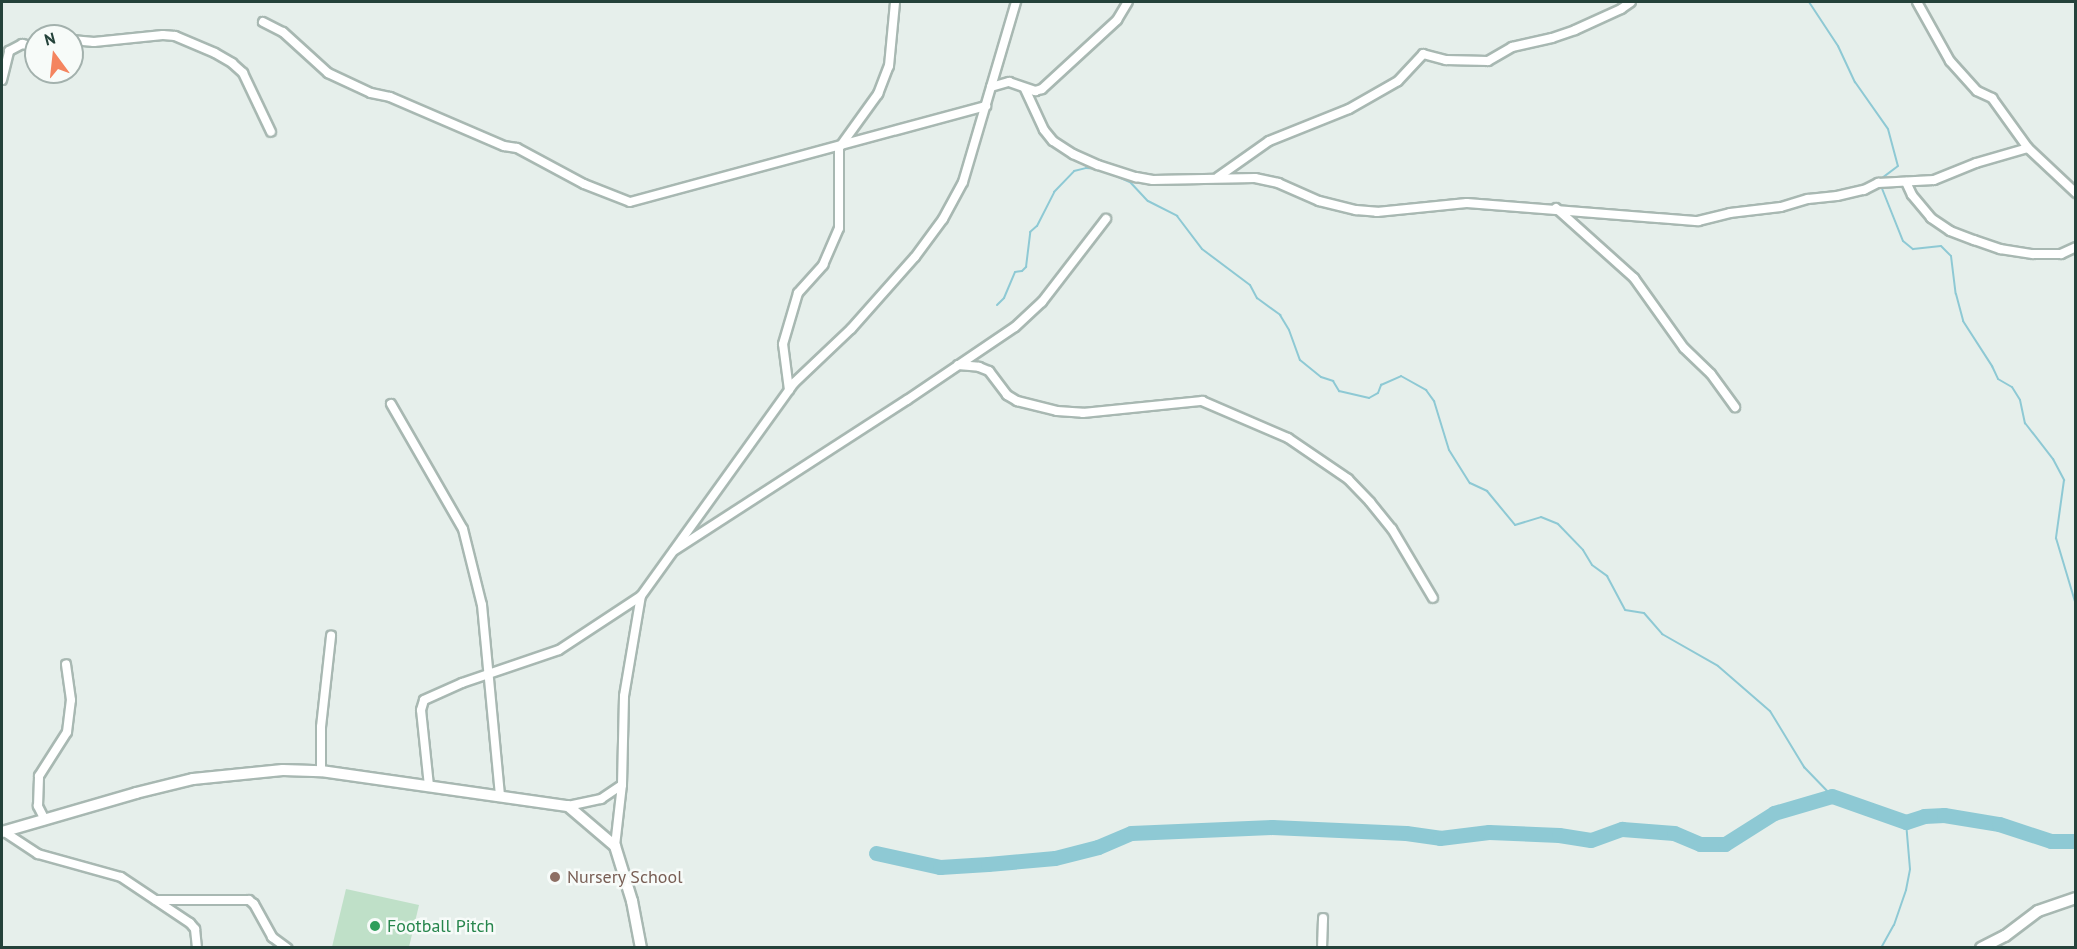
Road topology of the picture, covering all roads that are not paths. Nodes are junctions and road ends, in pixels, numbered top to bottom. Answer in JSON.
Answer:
{"nodes":[{"id":1,"x":895,"y":2,"type":"edge"},
{"id":2,"x":1016,"y":2,"type":"edge"},
{"id":3,"x":1128,"y":2,"type":"edge"},
{"id":4,"x":1630,"y":2,"type":"edge"},
{"id":5,"x":1917,"y":2,"type":"edge"},
{"id":6,"x":263,"y":22,"type":"dead end"},
{"id":7,"x":84,"y":41,"type":"edge"},
{"id":8,"x":24,"y":44,"type":"edge"},
{"id":9,"x":2,"y":80,"type":"edge"},
{"id":10,"x":991,"y":87,"type":"junction"},
{"id":11,"x":1025,"y":89,"type":"junction"},
{"id":12,"x":986,"y":106,"type":"junction"},
{"id":13,"x":271,"y":132,"type":"dead end"},
{"id":14,"x":840,"y":147,"type":"junction"},
{"id":15,"x":2028,"y":148,"type":"junction"},
{"id":16,"x":1217,"y":177,"type":"junction"},
{"id":17,"x":1906,"y":182,"type":"junction"},
{"id":18,"x":2076,"y":193,"type":"edge"},
{"id":19,"x":1556,"y":208,"type":"junction"},
{"id":20,"x":1106,"y":219,"type":"dead end"},
{"id":21,"x":2076,"y":247,"type":"edge"},
{"id":22,"x":958,"y":365,"type":"junction"},
{"id":23,"x":789,"y":390,"type":"junction"},
{"id":24,"x":390,"y":404,"type":"dead end"},
{"id":25,"x":1735,"y":407,"type":"dead end"},
{"id":26,"x":669,"y":554,"type":"junction"},
{"id":27,"x":641,"y":596,"type":"junction"},
{"id":28,"x":1433,"y":598,"type":"dead end"},
{"id":29,"x":331,"y":636,"type":"dead end"},
{"id":30,"x":66,"y":664,"type":"dead end"},
{"id":31,"x":490,"y":676,"type":"junction"},
{"id":32,"x":321,"y":771,"type":"junction"},
{"id":33,"x":622,"y":785,"type":"junction"},
{"id":34,"x":429,"y":786,"type":"junction"},
{"id":35,"x":500,"y":795,"type":"junction"},
{"id":36,"x":568,"y":806,"type":"junction"},
{"id":37,"x":45,"y":820,"type":"junction"},
{"id":38,"x":2,"y":831,"type":"edge"},
{"id":39,"x":615,"y":846,"type":"junction"},
{"id":40,"x":2076,"y":898,"type":"edge"},
{"id":41,"x":152,"y":899,"type":"junction"},
{"id":42,"x":1323,"y":918,"type":"dead end"},
{"id":43,"x":197,"y":948,"type":"edge"},
{"id":44,"x":287,"y":948,"type":"edge"},
{"id":45,"x":641,"y":948,"type":"edge"},
{"id":46,"x":1322,"y":948,"type":"edge"},
{"id":47,"x":1981,"y":948,"type":"edge"}],
"edges":[{"from":1,"to":14,"type":"street"},
{"from":2,"to":10,"type":"street"},
{"from":3,"to":11,"type":"street"},
{"from":4,"to":16,"type":"street"},
{"from":5,"to":15,"type":"street"},
{"from":6,"to":14,"type":"street"},
{"from":7,"to":13,"type":"street"},
{"from":8,"to":9,"type":"street"},
{"from":10,"to":11,"type":"street"},
{"from":10,"to":12,"type":"street"},
{"from":11,"to":16,"type":"street"},
{"from":12,"to":14,"type":"street"},
{"from":12,"to":23,"type":"street"},
{"from":14,"to":23,"type":"street"},
{"from":15,"to":17,"type":"street"},
{"from":15,"to":18,"type":"street"},
{"from":16,"to":19,"type":"street"},
{"from":17,"to":19,"type":"street"},
{"from":17,"to":21,"type":"street"},
{"from":19,"to":25,"type":"street"},
{"from":20,"to":22,"type":"street"},
{"from":22,"to":26,"type":"street"},
{"from":22,"to":28,"type":"street"},
{"from":23,"to":26,"type":"street"},
{"from":24,"to":31,"type":"street"},
{"from":26,"to":27,"type":"street"},
{"from":27,"to":31,"type":"street"},
{"from":27,"to":33,"type":"street"},
{"from":29,"to":32,"type":"street"},
{"from":30,"to":37,"type":"street"},
{"from":31,"to":34,"type":"street"},
{"from":31,"to":35,"type":"street"},
{"from":32,"to":34,"type":"street"},
{"from":32,"to":37,"type":"street"},
{"from":33,"to":36,"type":"street"},
{"from":33,"to":39,"type":"street"},
{"from":34,"to":35,"type":"street"},
{"from":35,"to":36,"type":"street"},
{"from":36,"to":39,"type":"street"},
{"from":37,"to":38,"type":"street"},
{"from":38,"to":41,"type":"street"},
{"from":39,"to":45,"type":"street"},
{"from":40,"to":47,"type":"street"},
{"from":41,"to":43,"type":"street"},
{"from":41,"to":44,"type":"street"},
{"from":42,"to":46,"type":"street"}]}
